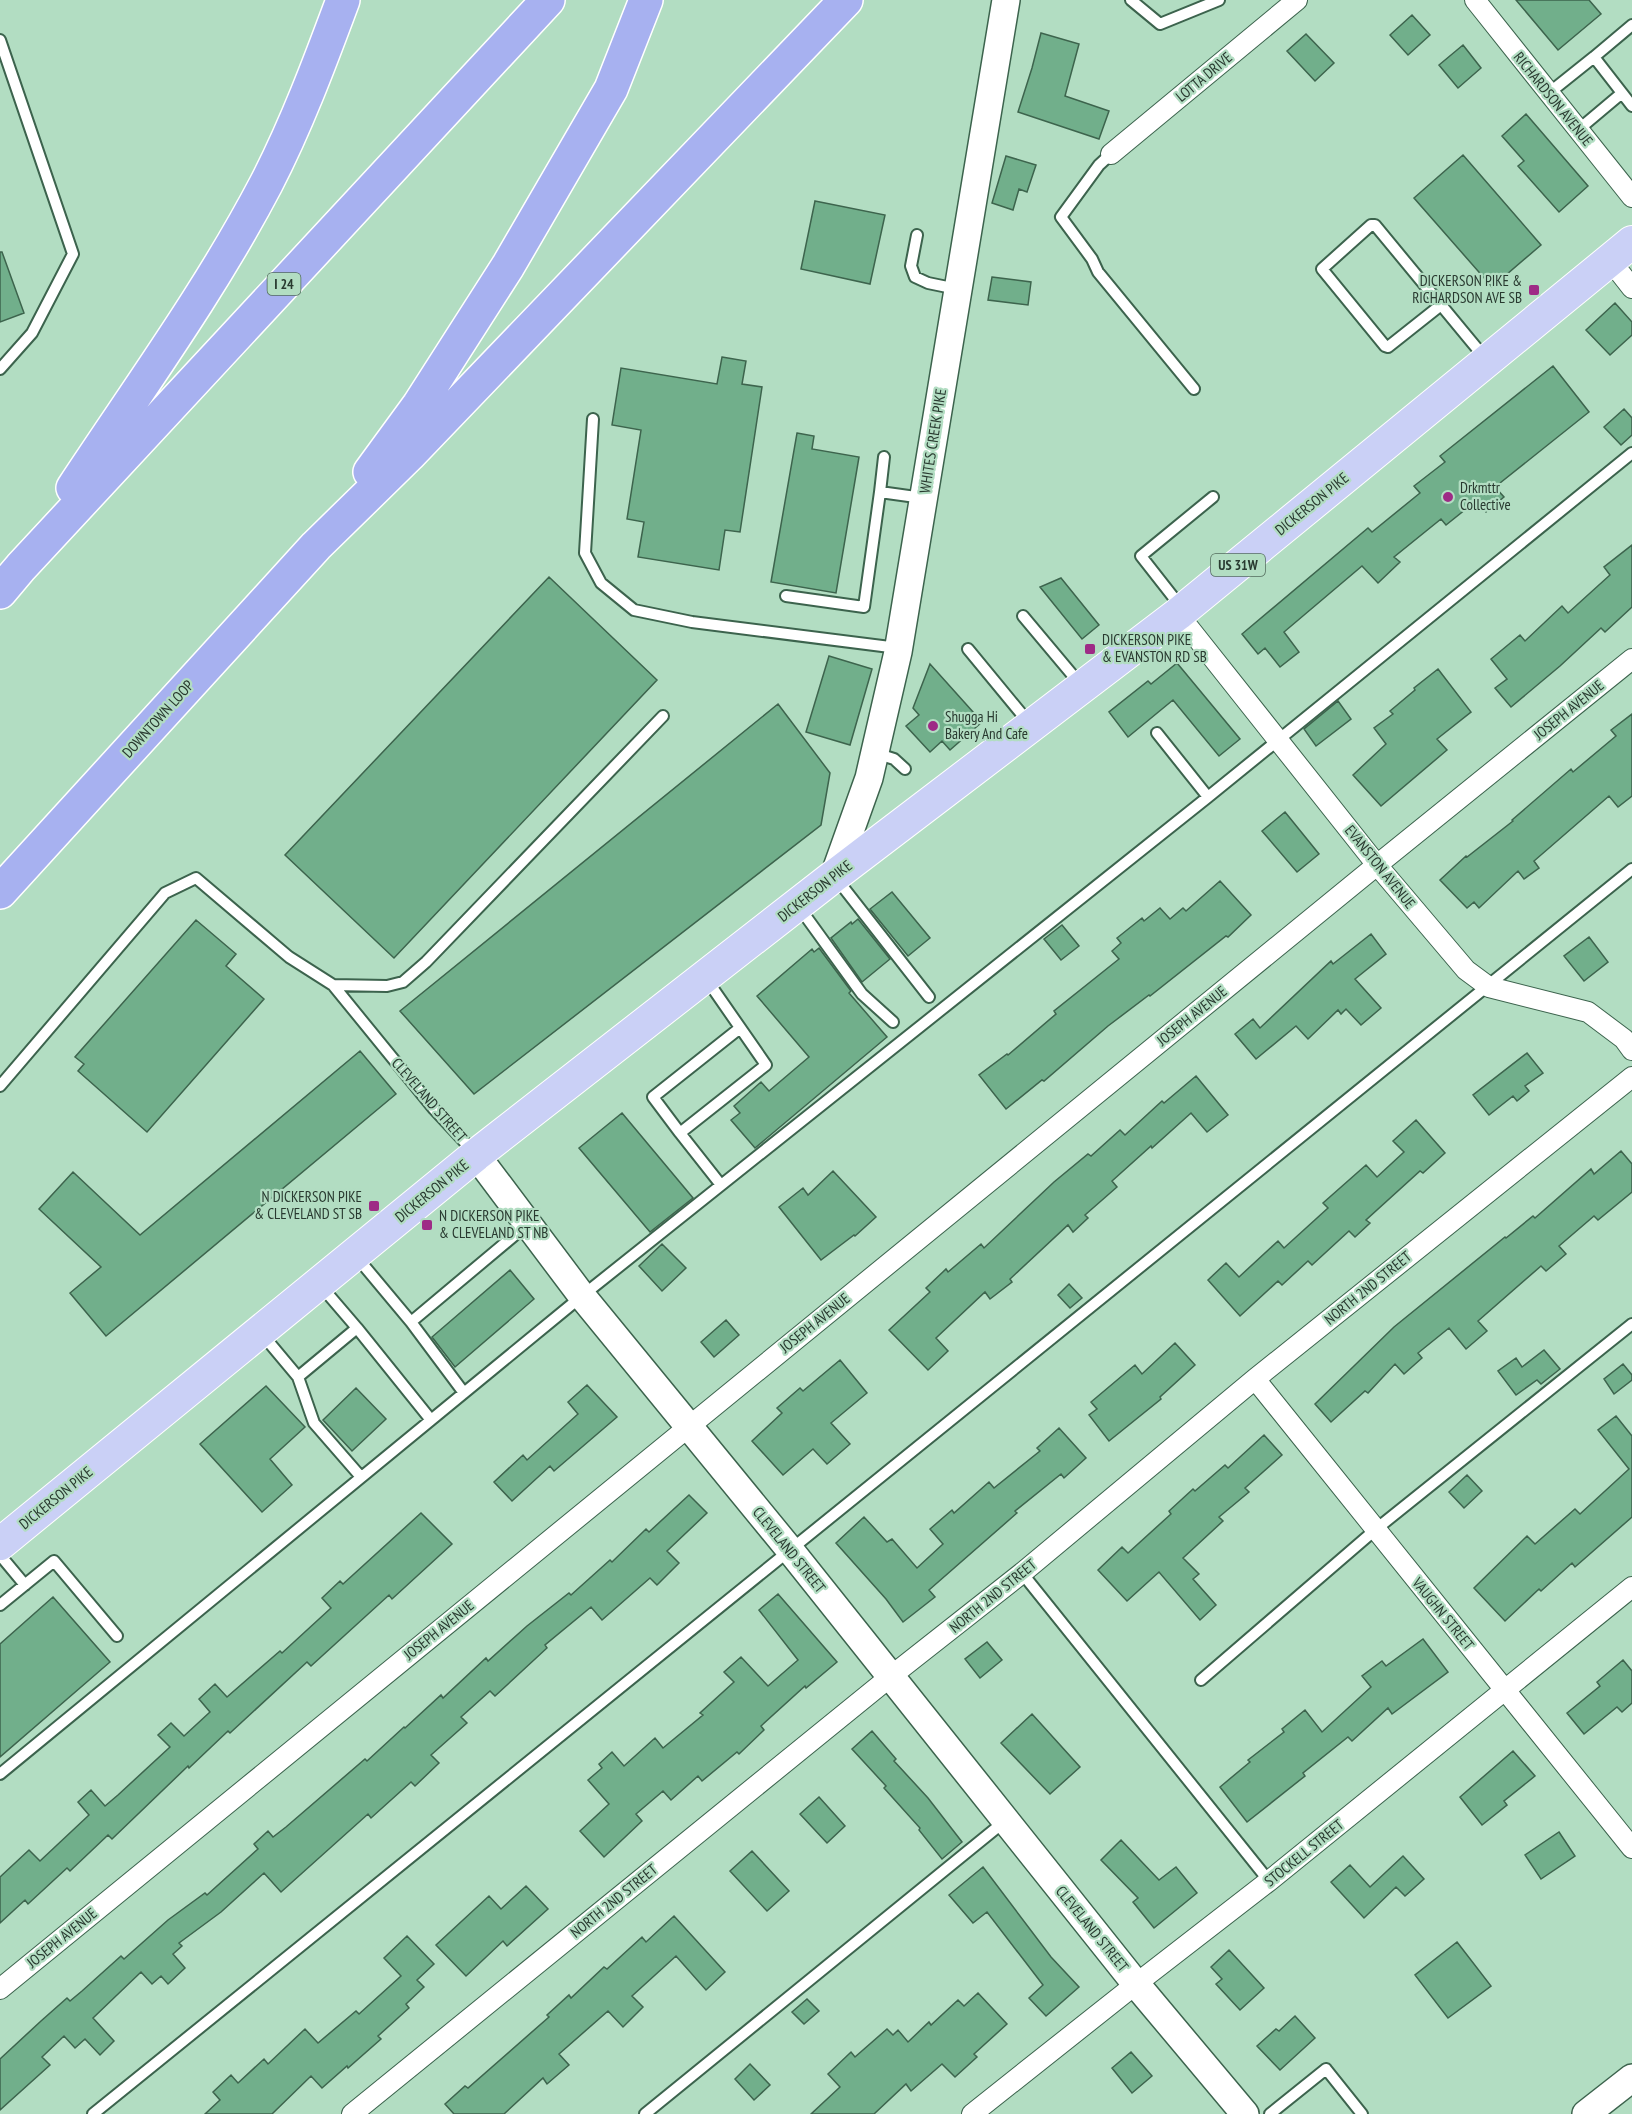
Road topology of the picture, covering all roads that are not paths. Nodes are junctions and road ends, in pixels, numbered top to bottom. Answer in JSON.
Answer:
{"nodes":[{"id":1,"x":343,"y":0,"type":"edge"},
{"id":2,"x":548,"y":0,"type":"edge"},
{"id":3,"x":646,"y":0,"type":"edge"},
{"id":4,"x":846,"y":0,"type":"edge"},
{"id":5,"x":1006,"y":0,"type":"edge"},
{"id":6,"x":1131,"y":0,"type":"edge"},
{"id":7,"x":1219,"y":0,"type":"edge"},
{"id":8,"x":1297,"y":0,"type":"edge"},
{"id":9,"x":1475,"y":0,"type":"edge"},
{"id":10,"x":1632,"y":25,"type":"edge"},
{"id":11,"x":0,"y":40,"type":"edge"},
{"id":12,"x":1594,"y":57,"type":"junction"},
{"id":13,"x":1549,"y":93,"type":"junction"},
{"id":14,"x":1622,"y":93,"type":"junction"},
{"id":15,"x":1632,"y":106,"type":"edge"},
{"id":16,"x":1578,"y":130,"type":"junction"},
{"id":17,"x":1111,"y":154,"type":"joint"},
{"id":18,"x":1632,"y":197,"type":"edge"},
{"id":19,"x":916,"y":235,"type":"dead end"},
{"id":20,"x":1621,"y":251,"type":"edge"},
{"id":21,"x":1632,"y":288,"type":"edge"},
{"id":22,"x":958,"y":289,"type":"junction"},
{"id":23,"x":1441,"y":305,"type":"junction"},
{"id":24,"x":1487,"y":360,"type":"junction"},
{"id":25,"x":0,"y":369,"type":"edge"},
{"id":26,"x":1194,"y":389,"type":"dead end"},
{"id":27,"x":593,"y":419,"type":"dead end"},
{"id":28,"x":1632,"y":453,"type":"edge"},
{"id":29,"x":884,"y":457,"type":"dead end"},
{"id":30,"x":880,"y":492,"type":"junction"},
{"id":31,"x":1213,"y":497,"type":"dead end"},
{"id":32,"x":923,"y":498,"type":"junction"},
{"id":33,"x":316,"y":546,"type":"junction"},
{"id":34,"x":21,"y":567,"type":"junction"},
{"id":35,"x":0,"y":592,"type":"edge"},
{"id":36,"x":786,"y":596,"type":"dead end"},
{"id":37,"x":1180,"y":611,"type":"junction"},
{"id":38,"x":1023,"y":616,"type":"dead end"},
{"id":39,"x":898,"y":648,"type":"junction"},
{"id":40,"x":968,"y":649,"type":"dead end"},
{"id":41,"x":1632,"y":659,"type":"edge"},
{"id":42,"x":1082,"y":687,"type":"junction"},
{"id":43,"x":663,"y":716,"type":"dead end"},
{"id":44,"x":1031,"y":725,"type":"junction"},
{"id":45,"x":1156,"y":733,"type":"dead end"},
{"id":46,"x":1278,"y":740,"type":"junction"},
{"id":47,"x":875,"y":753,"type":"junction"},
{"id":48,"x":905,"y":769,"type":"dead end"},
{"id":49,"x":1208,"y":797,"type":"junction"},
{"id":50,"x":1377,"y":864,"type":"junction"},
{"id":51,"x":1632,"y":869,"type":"edge"},
{"id":52,"x":834,"y":876,"type":"junction"},
{"id":53,"x":0,"y":892,"type":"edge"},
{"id":54,"x":797,"y":904,"type":"junction"},
{"id":55,"x":705,"y":977,"type":"junction"},
{"id":56,"x":333,"y":985,"type":"junction"},
{"id":57,"x":1489,"y":987,"type":"junction"},
{"id":58,"x":929,"y":997,"type":"dead end"},
{"id":59,"x":893,"y":1022,"type":"dead end"},
{"id":60,"x":740,"y":1028,"type":"junction"},
{"id":61,"x":1632,"y":1050,"type":"edge"},
{"id":62,"x":1632,"y":1077,"type":"edge"},
{"id":63,"x":0,"y":1086,"type":"edge"},
{"id":64,"x":680,"y":1133,"type":"junction"},
{"id":65,"x":476,"y":1155,"type":"junction"},
{"id":66,"x":721,"y":1185,"type":"junction"},
{"id":67,"x":528,"y":1224,"type":"junction"},
{"id":68,"x":354,"y":1254,"type":"junction"},
{"id":69,"x":319,"y":1283,"type":"junction"},
{"id":70,"x":582,"y":1296,"type":"junction"},
{"id":71,"x":411,"y":1322,"type":"junction"},
{"id":72,"x":1632,"y":1324,"type":"edge"},
{"id":73,"x":357,"y":1328,"type":"junction"},
{"id":74,"x":260,"y":1332,"type":"junction"},
{"id":75,"x":298,"y":1377,"type":"junction"},
{"id":76,"x":1255,"y":1379,"type":"junction"},
{"id":77,"x":465,"y":1393,"type":"junction"},
{"id":78,"x":431,"y":1420,"type":"junction"},
{"id":79,"x":689,"y":1426,"type":"junction"},
{"id":80,"x":361,"y":1477,"type":"junction"},
{"id":81,"x":1375,"y":1530,"type":"junction"},
{"id":82,"x":0,"y":1544,"type":"edge"},
{"id":83,"x":790,"y":1550,"type":"junction"},
{"id":84,"x":0,"y":1555,"type":"edge"},
{"id":85,"x":1022,"y":1573,"type":"junction"},
{"id":86,"x":25,"y":1585,"type":"junction"},
{"id":87,"x":1632,"y":1587,"type":"edge"},
{"id":88,"x":0,"y":1605,"type":"edge"},
{"id":89,"x":117,"y":1635,"type":"dead end"},
{"id":90,"x":890,"y":1677,"type":"junction"},
{"id":91,"x":1201,"y":1680,"type":"dead end"},
{"id":92,"x":1505,"y":1691,"type":"junction"},
{"id":93,"x":0,"y":1774,"type":"edge"},
{"id":94,"x":1006,"y":1821,"type":"junction"},
{"id":95,"x":1630,"y":1841,"type":"edge"},
{"id":96,"x":1269,"y":1881,"type":"junction"},
{"id":97,"x":1136,"y":1984,"type":"junction"},
{"id":98,"x":0,"y":1989,"type":"edge"},
{"id":99,"x":1632,"y":2078,"type":"edge"},
{"id":100,"x":93,"y":2114,"type":"edge"},
{"id":101,"x":352,"y":2114,"type":"edge"},
{"id":102,"x":645,"y":2114,"type":"edge"},
{"id":103,"x":972,"y":2114,"type":"edge"},
{"id":104,"x":1245,"y":2114,"type":"edge"},
{"id":105,"x":1270,"y":2114,"type":"edge"},
{"id":106,"x":1362,"y":2114,"type":"edge"},
{"id":107,"x":1586,"y":2114,"type":"edge"}],
"edges":[{"from":1,"to":34,"type":"highway"},
{"from":2,"to":34,"type":"highway","number":"I 24"},
{"from":3,"to":33,"type":"highway"},
{"from":4,"to":33,"type":"highway"},
{"from":5,"to":22,"type":"main road","name":"WHITES CREEK PIKE"},
{"from":6,"to":7,"type":"lane"},
{"from":8,"to":17,"type":"street","name":"LOTTA DRIVE"},
{"from":9,"to":13,"type":"street","name":"RICHARDSON AVENUE"},
{"from":10,"to":12,"type":"lane"},
{"from":11,"to":25,"type":"lane"},
{"from":12,"to":13,"type":"lane"},
{"from":12,"to":14,"type":"lane"},
{"from":13,"to":16,"type":"street","name":"RICHARDSON AVENUE"},
{"from":14,"to":15,"type":"lane"},
{"from":14,"to":16,"type":"lane"},
{"from":16,"to":18,"type":"street","name":"RICHARDSON AVENUE"},
{"from":17,"to":26,"type":"lane"},
{"from":19,"to":22,"type":"lane"},
{"from":20,"to":21,"type":"street"},
{"from":20,"to":24,"type":"main road","name":"DICKERSON PIKE","number":"US 31W"},
{"from":22,"to":32,"type":"main road","name":"WHITES CREEK PIKE"},
{"from":23,"to":23,"type":"lane"},
{"from":23,"to":24,"type":"lane"},
{"from":24,"to":37,"type":"main road","name":"DICKERSON PIKE","number":"US 31W"},
{"from":27,"to":39,"type":"lane"},
{"from":28,"to":46,"type":"lane"},
{"from":29,"to":30,"type":"lane"},
{"from":30,"to":32,"type":"lane"},
{"from":30,"to":36,"type":"lane"},
{"from":31,"to":37,"type":"lane"},
{"from":32,"to":39,"type":"main road","name":"WHITES CREEK PIKE"},
{"from":33,"to":53,"type":"highway","name":"DOWNTOWN LOOP"},
{"from":34,"to":35,"type":"highway","number":"I 24"},
{"from":37,"to":42,"type":"main road","name":"DICKERSON PIKE","number":"US 31W"},
{"from":37,"to":46,"type":"street","name":"EVANSTON AVENUE"},
{"from":38,"to":42,"type":"lane"},
{"from":39,"to":47,"type":"main road","name":"WHITES CREEK PIKE"},
{"from":40,"to":44,"type":"lane"},
{"from":41,"to":50,"type":"street","name":"JOSEPH AVENUE"},
{"from":42,"to":44,"type":"main road","name":"DICKERSON PIKE","number":"US 31W"},
{"from":43,"to":56,"type":"lane"},
{"from":44,"to":52,"type":"main road","name":"DICKERSON PIKE","number":"US 31W"},
{"from":45,"to":49,"type":"lane"},
{"from":46,"to":49,"type":"lane"},
{"from":46,"to":50,"type":"street","name":"EVANSTON AVENUE"},
{"from":47,"to":48,"type":"lane"},
{"from":47,"to":52,"type":"main road","name":"WHITES CREEK PIKE"},
{"from":49,"to":66,"type":"lane"},
{"from":50,"to":57,"type":"street","name":"EVANSTON AVENUE"},
{"from":50,"to":79,"type":"street","name":"JOSEPH AVENUE"},
{"from":51,"to":57,"type":"lane"},
{"from":52,"to":54,"type":"main road","name":"DICKERSON PIKE","number":"US 31W"},
{"from":52,"to":58,"type":"lane"},
{"from":54,"to":55,"type":"main road","name":"DICKERSON PIKE","number":"US 31W"},
{"from":54,"to":59,"type":"lane"},
{"from":55,"to":60,"type":"lane"},
{"from":55,"to":65,"type":"main road","name":"DICKERSON PIKE","number":"US 31W"},
{"from":56,"to":63,"type":"lane"},
{"from":56,"to":65,"type":"lane","name":"CLEVELAND STREET"},
{"from":57,"to":61,"type":"street","name":"EVANSTON AVENUE"},
{"from":57,"to":83,"type":"lane"},
{"from":60,"to":64,"type":"lane"},
{"from":60,"to":64,"type":"lane"},
{"from":62,"to":76,"type":"street","name":"NORTH 2ND STREET"},
{"from":64,"to":66,"type":"lane"},
{"from":65,"to":67,"type":"main road","name":"CLEVELAND STREET"},
{"from":65,"to":68,"type":"main road","name":"DICKERSON PIKE","number":"US 31W"},
{"from":66,"to":70,"type":"lane"},
{"from":67,"to":70,"type":"main road","name":"CLEVELAND STREET"},
{"from":67,"to":71,"type":"lane"},
{"from":68,"to":69,"type":"main road","name":"DICKERSON PIKE","number":"US 31W"},
{"from":68,"to":71,"type":"lane"},
{"from":69,"to":73,"type":"lane"},
{"from":69,"to":74,"type":"main road","name":"DICKERSON PIKE","number":"US 31W"},
{"from":70,"to":77,"type":"lane"},
{"from":70,"to":79,"type":"main road","name":"CLEVELAND STREET"},
{"from":71,"to":77,"type":"lane"},
{"from":72,"to":81,"type":"lane"},
{"from":73,"to":75,"type":"lane"},
{"from":73,"to":78,"type":"lane"},
{"from":74,"to":75,"type":"lane"},
{"from":74,"to":82,"type":"main road","name":"DICKERSON PIKE","number":"US 31W"},
{"from":75,"to":80,"type":"lane"},
{"from":76,"to":81,"type":"street","name":"VAUGHN STREET"},
{"from":76,"to":85,"type":"street","name":"NORTH 2ND STREET"},
{"from":77,"to":78,"type":"lane"},
{"from":78,"to":80,"type":"lane"},
{"from":79,"to":83,"type":"main road","name":"CLEVELAND STREET"},
{"from":79,"to":98,"type":"street","name":"JOSEPH AVENUE"},
{"from":80,"to":93,"type":"lane"},
{"from":81,"to":91,"type":"lane"},
{"from":81,"to":92,"type":"street","name":"VAUGHN STREET"},
{"from":83,"to":90,"type":"main road","name":"CLEVELAND STREET"},
{"from":83,"to":100,"type":"lane"},
{"from":84,"to":86,"type":"lane"},
{"from":85,"to":90,"type":"street","name":"NORTH 2ND STREET"},
{"from":85,"to":96,"type":"lane"},
{"from":86,"to":88,"type":"lane"},
{"from":86,"to":89,"type":"lane"},
{"from":87,"to":92,"type":"street","name":"STOCKELL STREET"},
{"from":90,"to":94,"type":"main road","name":"CLEVELAND STREET"},
{"from":90,"to":101,"type":"street","name":"NORTH 2ND STREET"},
{"from":92,"to":95,"type":"street","name":"VAUGHN STREET"},
{"from":92,"to":96,"type":"street","name":"STOCKELL STREET"},
{"from":94,"to":97,"type":"main road","name":"CLEVELAND STREET"},
{"from":94,"to":102,"type":"lane"},
{"from":96,"to":97,"type":"street","name":"STOCKELL STREET"},
{"from":97,"to":103,"type":"street","name":"STOCKELL STREET"},
{"from":97,"to":104,"type":"main road","name":"CLEVELAND STREET"},
{"from":99,"to":107,"type":"main road"},
{"from":105,"to":106,"type":"lane"}]}
